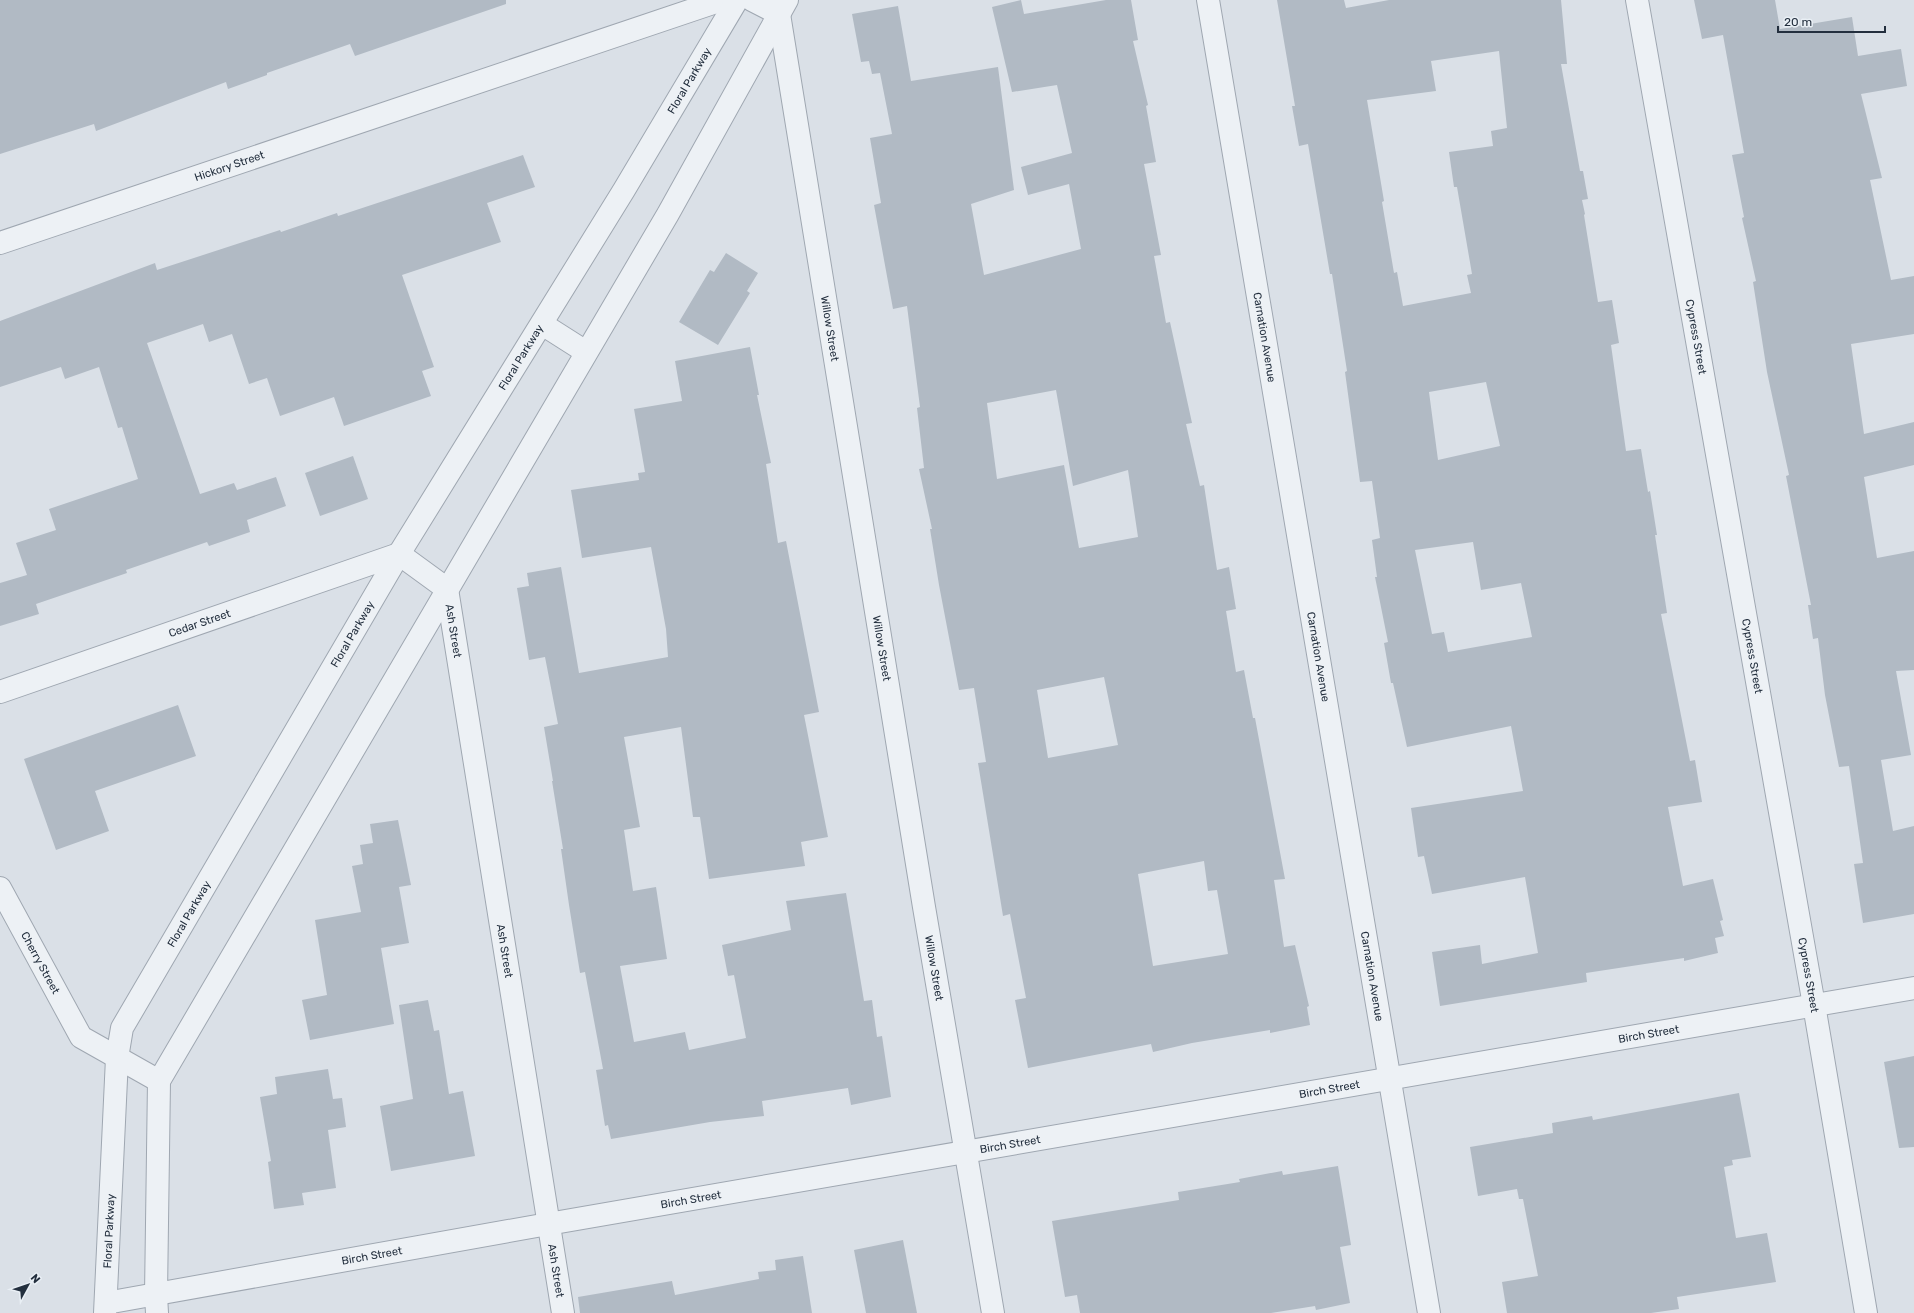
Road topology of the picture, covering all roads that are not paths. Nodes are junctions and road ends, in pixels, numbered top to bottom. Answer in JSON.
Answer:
{"nodes":[{"id":1,"x":722,"y":0,"type":"edge"},
{"id":2,"x":736,"y":0,"type":"edge"},
{"id":3,"x":752,"y":0,"type":"edge"},
{"id":4,"x":1208,"y":0,"type":"edge"},
{"id":5,"x":1637,"y":0,"type":"edge"},
{"id":6,"x":783,"y":7,"type":"edge"},
{"id":7,"x":0,"y":243,"type":"edge"},
{"id":8,"x":542,"y":324,"type":"junction"},
{"id":9,"x":586,"y":352,"type":"junction"},
{"id":10,"x":399,"y":554,"type":"junction"},
{"id":11,"x":447,"y":589,"type":"junction"},
{"id":12,"x":0,"y":692,"type":"edge"},
{"id":13,"x":0,"y":888,"type":"edge"},
{"id":14,"x":1914,"y":988,"type":"edge"},
{"id":15,"x":1814,"y":1005,"type":"junction"},
{"id":16,"x":117,"y":1058,"type":"junction"},
{"id":17,"x":1390,"y":1079,"type":"junction"},
{"id":18,"x":159,"y":1081,"type":"junction"},
{"id":19,"x":966,"y":1152,"type":"junction"},
{"id":20,"x":548,"y":1224,"type":"junction"},
{"id":21,"x":156,"y":1304,"type":"edge"},
{"id":22,"x":105,"y":1308,"type":"edge"},
{"id":23,"x":563,"y":1313,"type":"edge"},
{"id":24,"x":993,"y":1313,"type":"edge"},
{"id":25,"x":1429,"y":1313,"type":"edge"},
{"id":26,"x":1866,"y":1313,"type":"edge"}],
"edges":[{"from":1,"to":7,"type":"street","name":"Hickory Street"},
{"from":2,"to":8,"type":"street","name":"Floral Parkway"},
{"from":3,"to":6,"type":"street"},
{"from":4,"to":17,"type":"street","name":"Carnation Avenue"},
{"from":5,"to":15,"type":"street","name":"Cypress Street"},
{"from":6,"to":9,"type":"street"},
{"from":6,"to":19,"type":"street","name":"Willow Street"},
{"from":8,"to":9,"type":"street"},
{"from":8,"to":10,"type":"street","name":"Floral Parkway"},
{"from":9,"to":11,"type":"street"},
{"from":10,"to":11,"type":"street"},
{"from":10,"to":12,"type":"street","name":"Cedar Street"},
{"from":10,"to":16,"type":"street","name":"Floral Parkway"},
{"from":11,"to":18,"type":"street"},
{"from":11,"to":20,"type":"street","name":"Ash Street"},
{"from":13,"to":16,"type":"street","name":"Cherry Street"},
{"from":14,"to":15,"type":"street","name":"Birch Street"},
{"from":15,"to":17,"type":"street","name":"Birch Street"},
{"from":15,"to":26,"type":"street","name":"Cypress Street"},
{"from":16,"to":18,"type":"street"},
{"from":16,"to":22,"type":"street","name":"Floral Parkway"},
{"from":17,"to":19,"type":"street","name":"Birch Street"},
{"from":17,"to":25,"type":"street","name":"Carnation Avenue"},
{"from":18,"to":21,"type":"street"},
{"from":19,"to":20,"type":"street","name":"Birch Street"},
{"from":19,"to":24,"type":"street","name":"Willow Street"},
{"from":20,"to":21,"type":"street","name":"Birch Street"},
{"from":20,"to":23,"type":"street","name":"Ash Street"},
{"from":21,"to":22,"type":"street","name":"Birch Street"}]}
